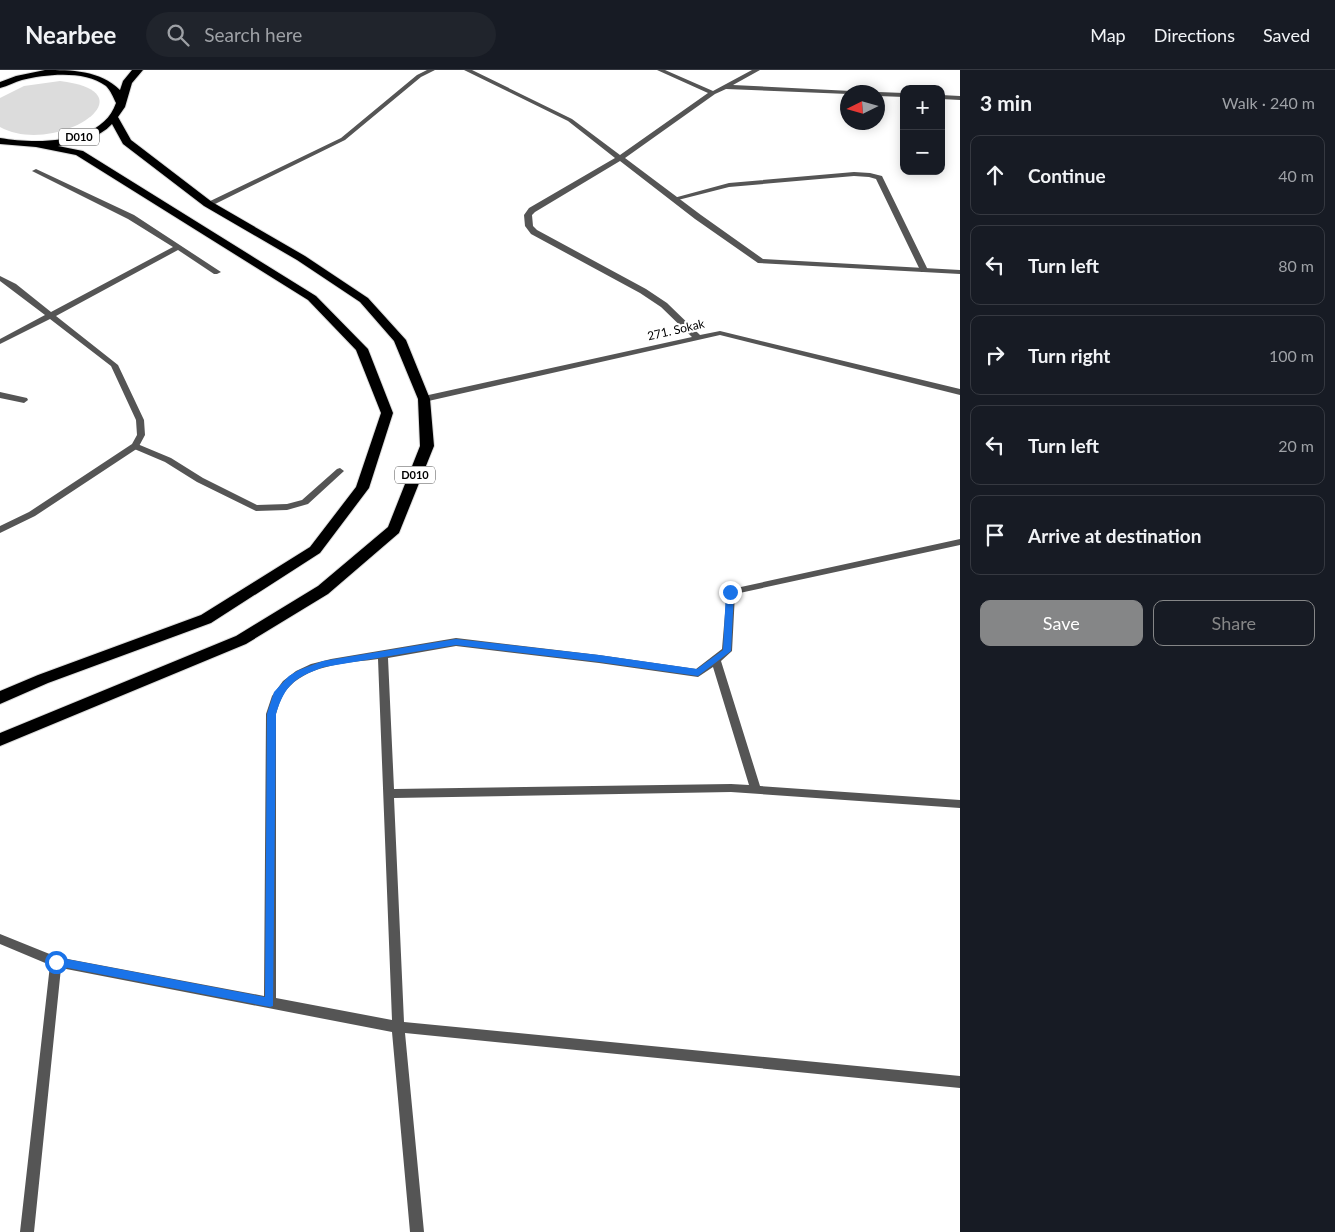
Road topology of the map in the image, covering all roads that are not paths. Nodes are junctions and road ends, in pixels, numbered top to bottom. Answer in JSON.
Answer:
{"nodes":[{"id":1,"x":56,"y":70,"type":"edge"},
{"id":2,"x":138,"y":70,"type":"edge"},
{"id":3,"x":432,"y":70,"type":"edge"},
{"id":4,"x":467,"y":70,"type":"edge"},
{"id":5,"x":660,"y":70,"type":"edge"},
{"id":6,"x":757,"y":70,"type":"edge"},
{"id":7,"x":44,"y":73,"type":"junction"},
{"id":8,"x":0,"y":85,"type":"edge"},
{"id":9,"x":724,"y":87,"type":"junction"},
{"id":10,"x":840,"y":92,"type":"edge"},
{"id":11,"x":713,"y":93,"type":"junction"},
{"id":12,"x":885,"y":94,"type":"edge"},
{"id":13,"x":900,"y":95,"type":"edge"},
{"id":14,"x":945,"y":97,"type":"edge"},
{"id":15,"x":960,"y":98,"type":"edge"},
{"id":16,"x":121,"y":102,"type":"junction"},
{"id":17,"x":113,"y":118,"type":"junction"},
{"id":18,"x":0,"y":141,"type":"edge"},
{"id":19,"x":40,"y":145,"type":"junction"},
{"id":20,"x":620,"y":158,"type":"junction"},
{"id":21,"x":36,"y":171,"type":"dead end"},
{"id":22,"x":674,"y":199,"type":"junction"},
{"id":23,"x":208,"y":204,"type":"junction"},
{"id":24,"x":179,"y":247,"type":"junction"},
{"id":25,"x":924,"y":270,"type":"junction"},
{"id":26,"x":217,"y":272,"type":"dead end"},
{"id":27,"x":960,"y":272,"type":"edge"},
{"id":28,"x":0,"y":278,"type":"edge"},
{"id":29,"x":51,"y":316,"type":"junction"},
{"id":30,"x":698,"y":338,"type":"junction"},
{"id":31,"x":0,"y":342,"type":"edge"},
{"id":32,"x":960,"y":392,"type":"edge"},
{"id":33,"x":0,"y":396,"type":"edge"},
{"id":34,"x":424,"y":399,"type":"junction"},
{"id":35,"x":24,"y":400,"type":"dead end"},
{"id":36,"x":135,"y":446,"type":"junction"},
{"id":37,"x":340,"y":471,"type":"dead end"},
{"id":38,"x":0,"y":530,"type":"edge"},
{"id":39,"x":960,"y":542,"type":"edge"},
{"id":40,"x":383,"y":655,"type":"junction"},
{"id":41,"x":716,"y":660,"type":"junction"},
{"id":42,"x":0,"y":698,"type":"edge"},
{"id":43,"x":0,"y":740,"type":"edge"},
{"id":44,"x":756,"y":789,"type":"junction"},
{"id":45,"x":388,"y":794,"type":"junction"},
{"id":46,"x":960,"y":804,"type":"edge"},
{"id":47,"x":0,"y":939,"type":"edge"},
{"id":48,"x":56,"y":962,"type":"junction"},
{"id":49,"x":270,"y":1002,"type":"junction"},
{"id":50,"x":398,"y":1028,"type":"junction"},
{"id":51,"x":960,"y":1082,"type":"edge"},
{"id":52,"x":27,"y":1232,"type":"edge"},
{"id":53,"x":418,"y":1232,"type":"edge"}],
"edges":[{"from":1,"to":7,"type":"highway"},
{"from":2,"to":16,"type":"highway"},
{"from":3,"to":23,"type":"street"},
{"from":4,"to":20,"type":"street"},
{"from":5,"to":11,"type":"street"},
{"from":6,"to":9,"type":"street"},
{"from":7,"to":8,"type":"highway"},
{"from":7,"to":16,"type":"highway"},
{"from":9,"to":10,"type":"street"},
{"from":9,"to":11,"type":"street"},
{"from":11,"to":20,"type":"street"},
{"from":12,"to":13,"type":"street"},
{"from":14,"to":15,"type":"street"},
{"from":16,"to":17,"type":"highway","number":"D010"},
{"from":17,"to":19,"type":"highway","number":"D010"},
{"from":17,"to":23,"type":"highway","number":"D010"},
{"from":18,"to":19,"type":"highway","number":"D010"},
{"from":19,"to":42,"type":"highway","number":"D010"},
{"from":20,"to":22,"type":"street"},
{"from":20,"to":30,"type":"street"},
{"from":21,"to":24,"type":"street"},
{"from":22,"to":25,"type":"street"},
{"from":22,"to":25,"type":"street"},
{"from":23,"to":34,"type":"highway","number":"D010"},
{"from":24,"to":26,"type":"street"},
{"from":24,"to":29,"type":"street"},
{"from":25,"to":27,"type":"street"},
{"from":28,"to":29,"type":"street"},
{"from":29,"to":31,"type":"street"},
{"from":29,"to":36,"type":"street"},
{"from":30,"to":32,"type":"street","name":"271. Sokak"},
{"from":30,"to":34,"type":"street","name":"271. Sokak"},
{"from":33,"to":35,"type":"street"},
{"from":34,"to":43,"type":"highway","number":"D010"},
{"from":36,"to":37,"type":"street"},
{"from":36,"to":38,"type":"street"},
{"from":39,"to":41,"type":"street"},
{"from":40,"to":41,"type":"street"},
{"from":40,"to":45,"type":"street"},
{"from":40,"to":49,"type":"street"},
{"from":41,"to":44,"type":"street"},
{"from":44,"to":45,"type":"street"},
{"from":44,"to":46,"type":"street"},
{"from":45,"to":50,"type":"street"},
{"from":47,"to":48,"type":"street"},
{"from":48,"to":49,"type":"street"},
{"from":48,"to":52,"type":"street"},
{"from":49,"to":50,"type":"street"},
{"from":50,"to":51,"type":"street"},
{"from":50,"to":53,"type":"street"}]}
